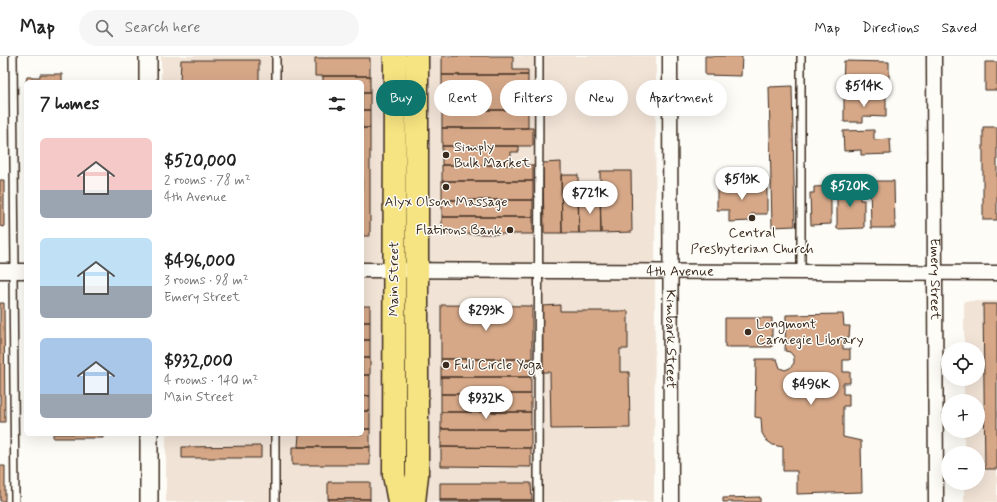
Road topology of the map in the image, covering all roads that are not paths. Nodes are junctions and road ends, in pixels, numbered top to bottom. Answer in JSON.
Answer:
{"nodes":[{"id":1,"x":14,"y":56,"type":"edge"},
{"id":2,"x":148,"y":56,"type":"edge"},
{"id":3,"x":276,"y":56,"type":"edge"},
{"id":4,"x":395,"y":56,"type":"edge"},
{"id":5,"x":417,"y":56,"type":"edge"},
{"id":6,"x":538,"y":56,"type":"edge"},
{"id":7,"x":670,"y":56,"type":"edge"},
{"id":8,"x":801,"y":56,"type":"edge"},
{"id":9,"x":934,"y":56,"type":"edge"},
{"id":10,"x":148,"y":80,"type":"edge"},
{"id":11,"x":276,"y":80,"type":"edge"},
{"id":12,"x":364,"y":270,"type":"edge"},
{"id":13,"x":394,"y":270,"type":"junction"},
{"id":14,"x":13,"y":271,"type":"edge"},
{"id":15,"x":416,"y":271,"type":"junction"},
{"id":16,"x":537,"y":271,"type":"junction"},
{"id":17,"x":670,"y":271,"type":"junction"},
{"id":18,"x":801,"y":271,"type":"junction"},
{"id":19,"x":934,"y":271,"type":"junction"},
{"id":20,"x":997,"y":272,"type":"edge"},
{"id":21,"x":149,"y":436,"type":"edge"},
{"id":22,"x":275,"y":436,"type":"edge"},
{"id":23,"x":15,"y":502,"type":"edge"},
{"id":24,"x":149,"y":502,"type":"edge"},
{"id":25,"x":275,"y":502,"type":"edge"},
{"id":26,"x":399,"y":502,"type":"edge"},
{"id":27,"x":414,"y":502,"type":"edge"},
{"id":28,"x":538,"y":502,"type":"edge"},
{"id":29,"x":671,"y":502,"type":"edge"},
{"id":30,"x":936,"y":502,"type":"edge"}],
"edges":[{"from":1,"to":14,"type":"lane"},
{"from":2,"to":10,"type":"street"},
{"from":3,"to":11,"type":"lane"},
{"from":4,"to":13,"type":"highway","name":"Main Street"},
{"from":5,"to":15,"type":"highway","name":"Main Street"},
{"from":6,"to":16,"type":"lane"},
{"from":7,"to":17,"type":"street","name":"Kimbark Street"},
{"from":8,"to":18,"type":"lane"},
{"from":9,"to":19,"type":"street","name":"Emery Street"},
{"from":12,"to":13,"type":"street","name":"4th Avenue"},
{"from":13,"to":15,"type":"street","name":"4th Avenue"},
{"from":13,"to":26,"type":"highway","name":"Main Street"},
{"from":14,"to":23,"type":"lane"},
{"from":15,"to":16,"type":"street","name":"4th Avenue"},
{"from":15,"to":27,"type":"highway","name":"Main Street"},
{"from":16,"to":17,"type":"street","name":"4th Avenue"},
{"from":16,"to":28,"type":"lane"},
{"from":17,"to":18,"type":"street","name":"4th Avenue"},
{"from":17,"to":29,"type":"street","name":"Kimbark Street"},
{"from":18,"to":19,"type":"street","name":"4th Avenue"},
{"from":19,"to":20,"type":"street","name":"4th Avenue"},
{"from":19,"to":30,"type":"street","name":"Emery Street"},
{"from":21,"to":24,"type":"street"},
{"from":22,"to":25,"type":"lane"}]}
